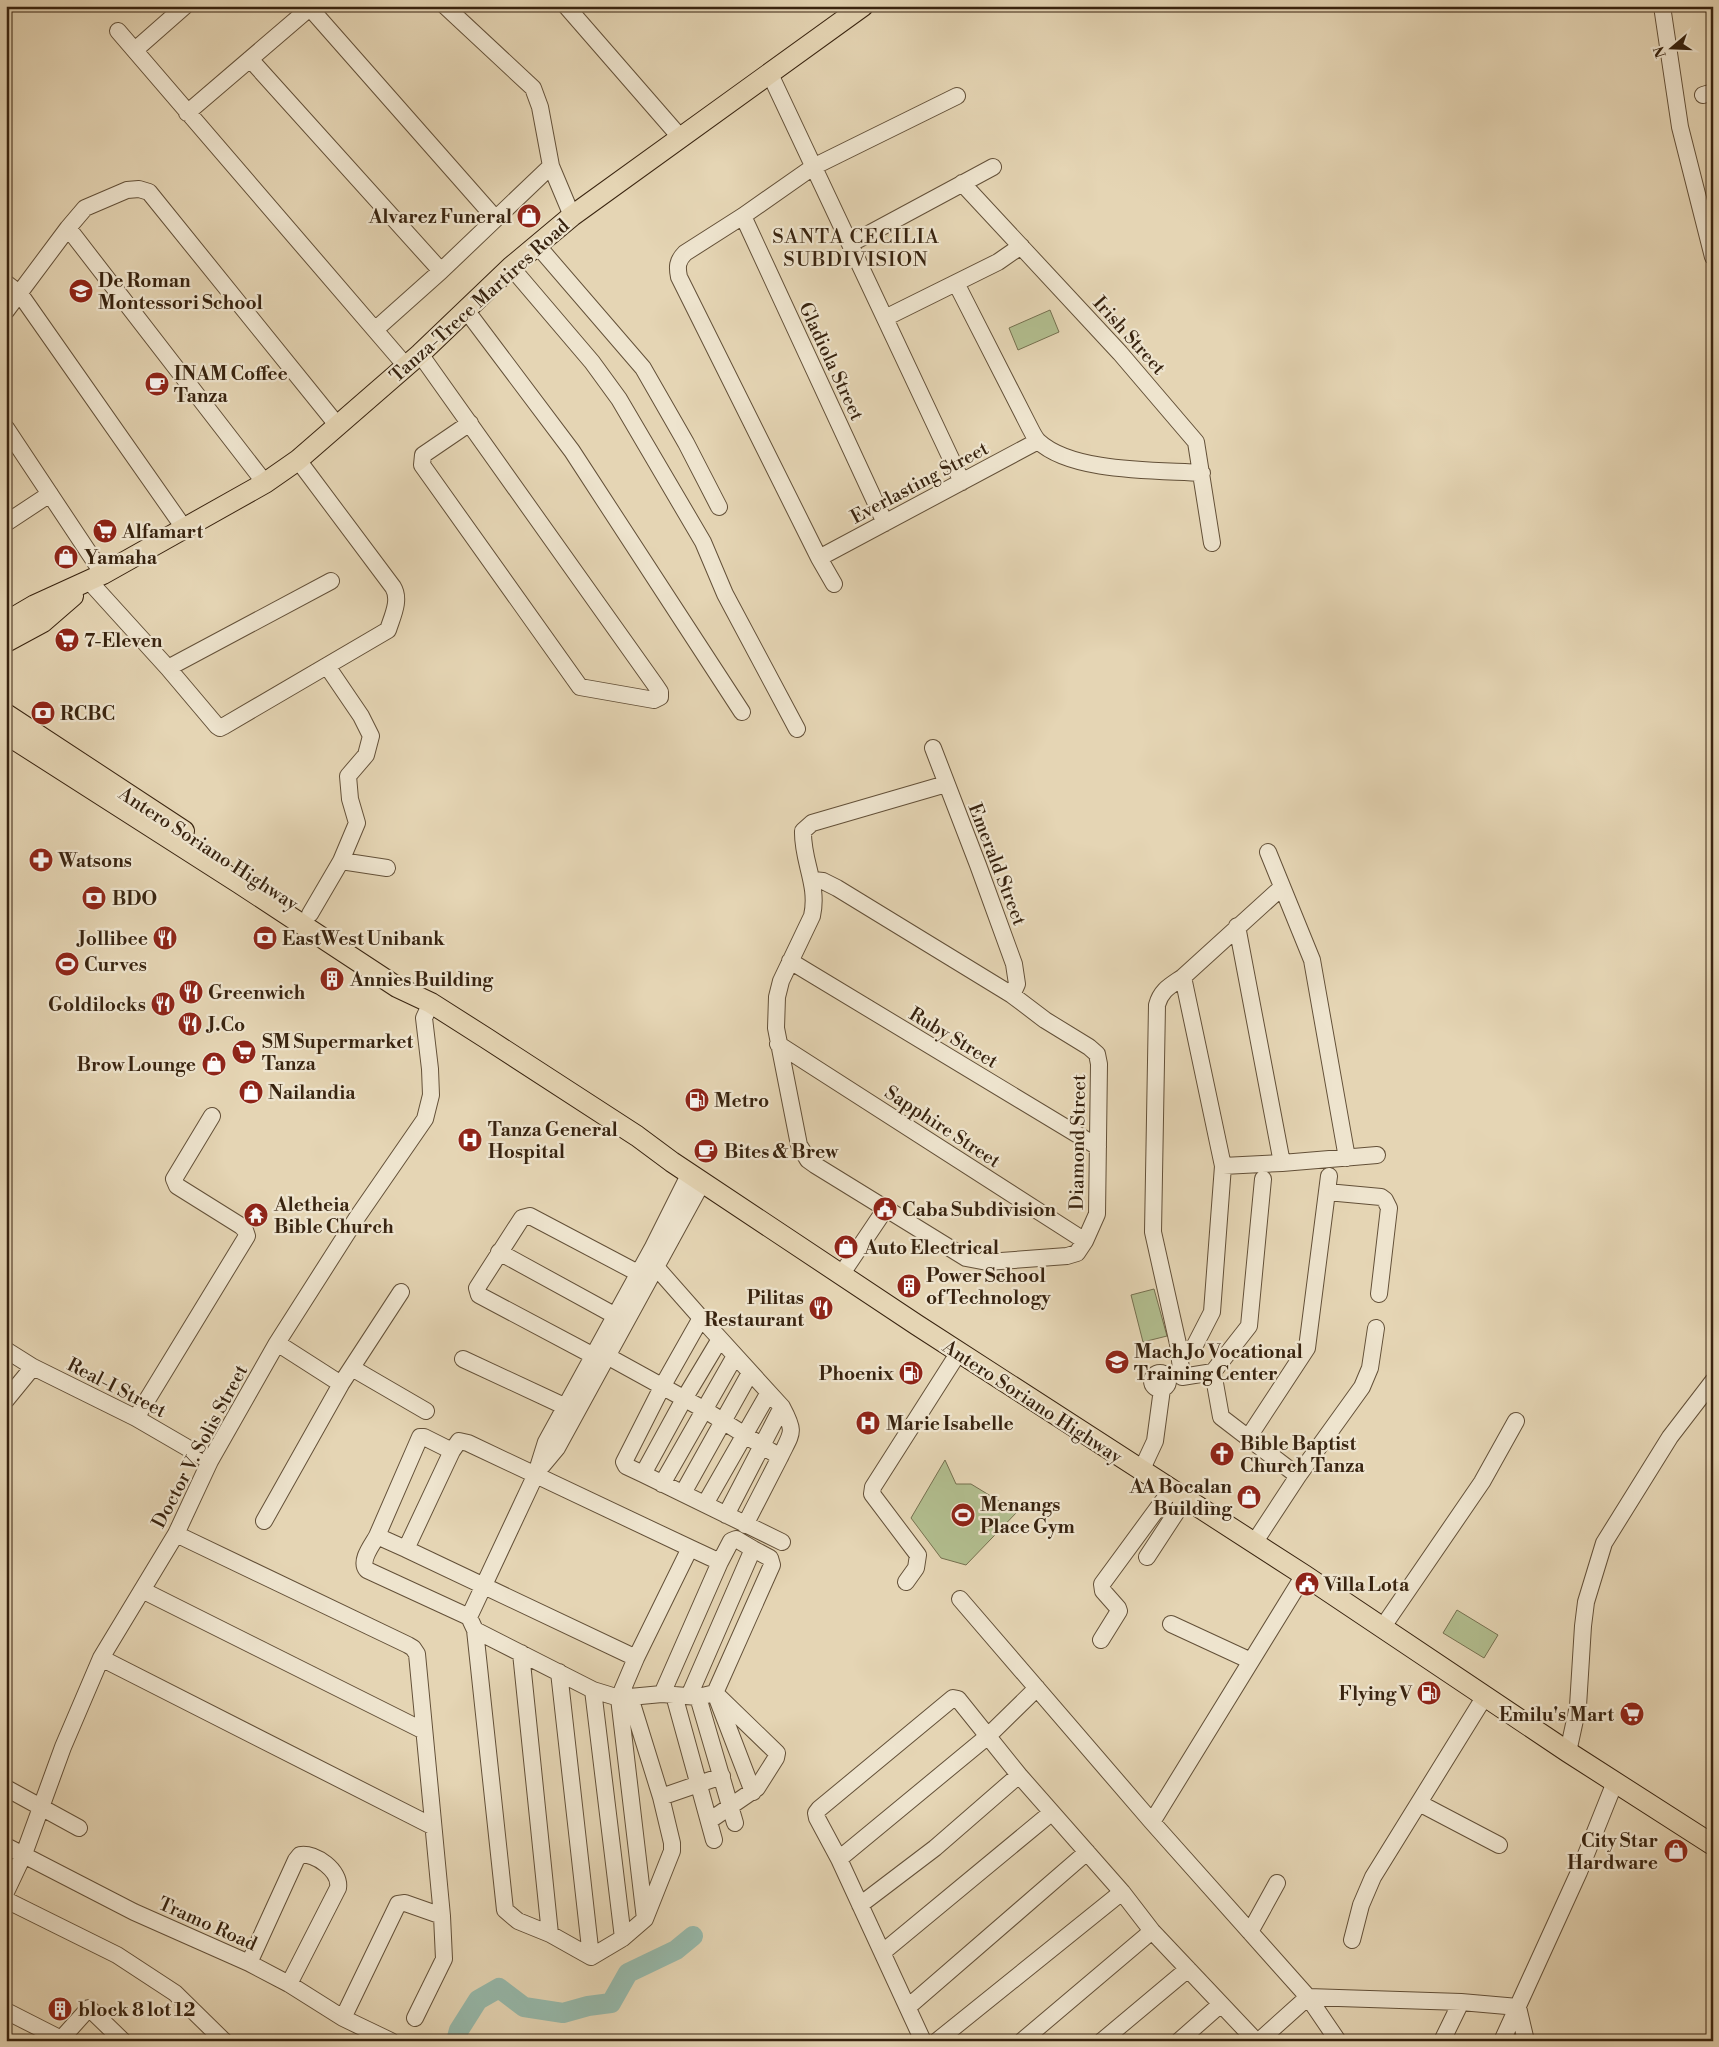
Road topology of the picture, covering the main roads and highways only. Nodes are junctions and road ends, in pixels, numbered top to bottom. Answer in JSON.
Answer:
{"nodes":[{"id":1,"x":863,"y":6,"type":"edge"},
{"id":2,"x":96,"y":578,"type":"junction"},
{"id":3,"x":6,"y":622,"type":"edge"},
{"id":4,"x":6,"y":642,"type":"edge"},
{"id":5,"x":6,"y":714,"type":"edge"},
{"id":6,"x":6,"y":734,"type":"edge"},
{"id":7,"x":431,"y":1003,"type":"junction"},
{"id":8,"x":1713,"y":1845,"type":"edge"}],
"edges":[{"from":1,"to":2,"type":"main road","name":"Tanza-Trece Martires Road"},
{"from":2,"to":3,"type":"main road","name":"Tanza-Trece Martires Road"},
{"from":2,"to":4,"type":"main road","name":"Tanza-Trece Martires Road"},
{"from":5,"to":7,"type":"main road","name":"Antero Soriano Highway"},
{"from":6,"to":7,"type":"main road","name":"Antero Soriano Highway"},
{"from":7,"to":8,"type":"main road","name":"Antero Soriano Highway"}]}
